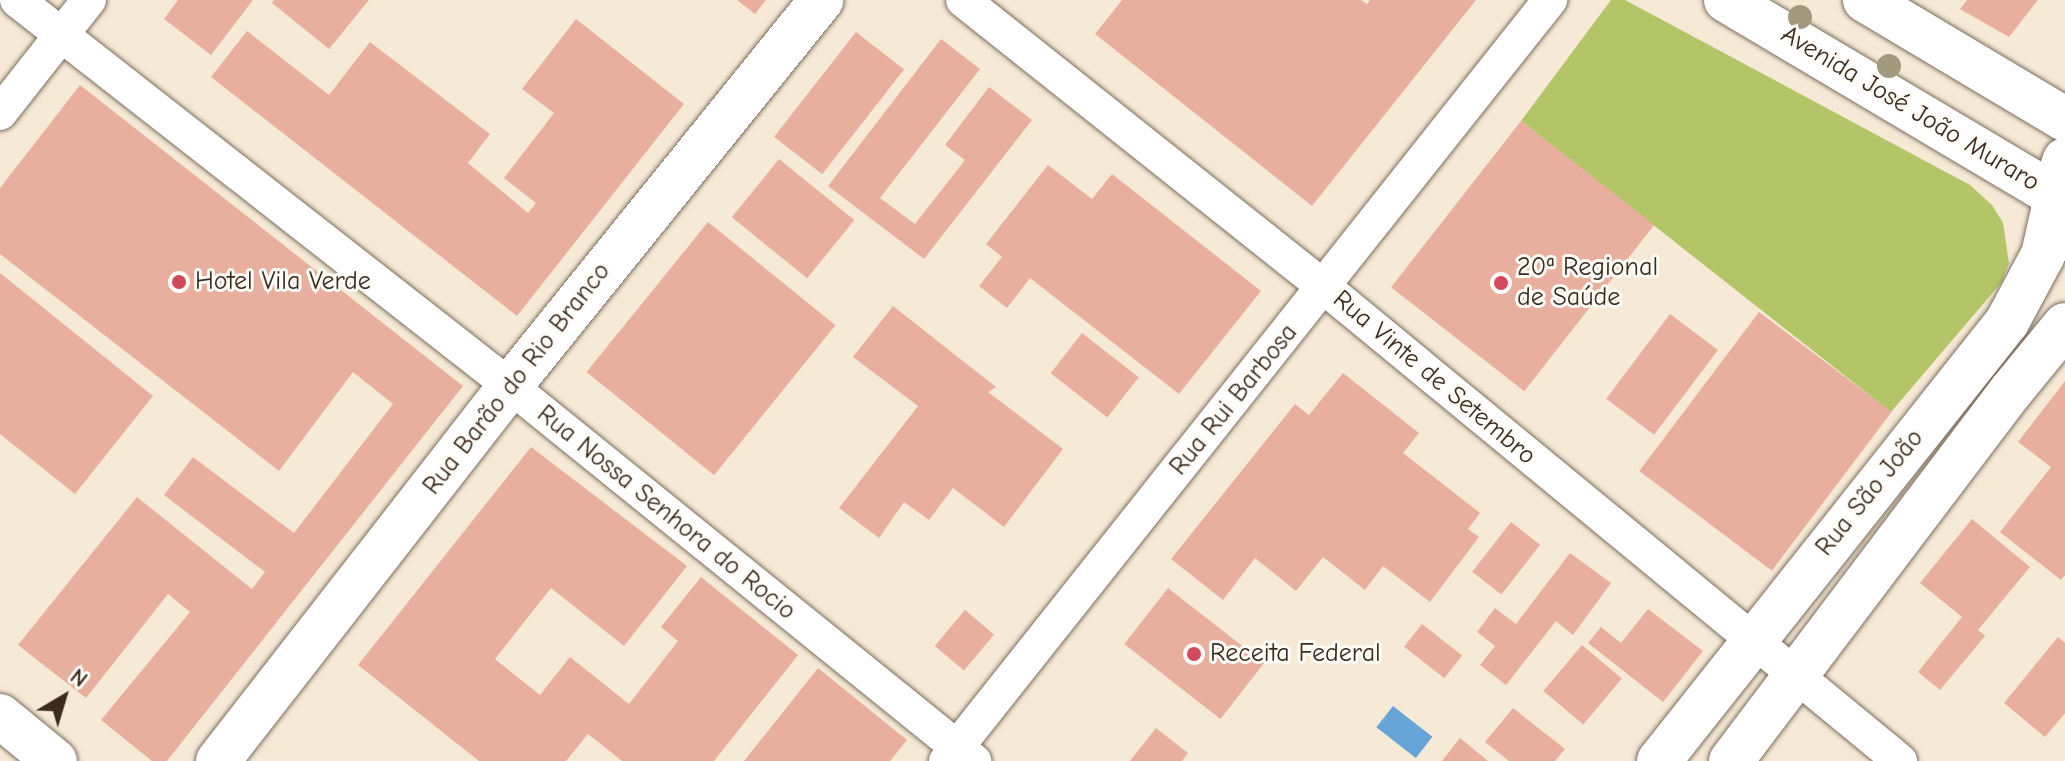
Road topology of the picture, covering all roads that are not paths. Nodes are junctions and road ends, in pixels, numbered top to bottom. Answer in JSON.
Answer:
{"nodes":[{"id":1,"x":17,"y":0,"type":"edge"},
{"id":2,"x":89,"y":0,"type":"edge"},
{"id":3,"x":821,"y":0,"type":"edge"},
{"id":4,"x":963,"y":0,"type":"edge"},
{"id":5,"x":1550,"y":0,"type":"edge"},
{"id":6,"x":1726,"y":0,"type":"edge"},
{"id":7,"x":1865,"y":0,"type":"edge"},
{"id":8,"x":61,"y":35,"type":"junction"},
{"id":9,"x":0,"y":113,"type":"edge"},
{"id":10,"x":2065,"y":119,"type":"edge"},
{"id":11,"x":2059,"y":202,"type":"edge"},
{"id":12,"x":1324,"y":287,"type":"junction"},
{"id":13,"x":2065,"y":325,"type":"edge"},
{"id":14,"x":510,"y":386,"type":"junction"},
{"id":15,"x":1800,"y":581,"type":"junction"},
{"id":16,"x":1842,"y":615,"type":"junction"},
{"id":17,"x":1752,"y":641,"type":"junction"},
{"id":18,"x":1796,"y":676,"type":"junction"},
{"id":19,"x":1700,"y":708,"type":"junction"},
{"id":20,"x":0,"y":716,"type":"edge"},
{"id":21,"x":1738,"y":752,"type":"edge"},
{"id":22,"x":959,"y":757,"type":"edge"},
{"id":23,"x":55,"y":761,"type":"edge"},
{"id":24,"x":218,"y":761,"type":"edge"},
{"id":25,"x":1659,"y":761,"type":"edge"},
{"id":26,"x":1900,"y":761,"type":"edge"}],
"edges":[{"from":1,"to":8,"type":"street","name":"Rua Nossa Senhora do Rocio"},
{"from":2,"to":8,"type":"street"},
{"from":3,"to":14,"type":"street","name":"Rua Barão do Rio Branco"},
{"from":4,"to":12,"type":"street","name":"Rua Vinte de Setembro"},
{"from":5,"to":12,"type":"street","name":"Rua Rui Barbosa"},
{"from":6,"to":11,"type":"street","name":"Avenida José João Muraro"},
{"from":7,"to":10,"type":"street"},
{"from":8,"to":9,"type":"street"},
{"from":8,"to":14,"type":"street","name":"Rua Nossa Senhora do Rocio"},
{"from":11,"to":15,"type":"street","name":"Rua São João"},
{"from":12,"to":17,"type":"street","name":"Rua Vinte de Setembro"},
{"from":12,"to":22,"type":"street","name":"Rua Rui Barbosa"},
{"from":13,"to":16,"type":"street","name":"Rua São João"},
{"from":14,"to":22,"type":"street","name":"Rua Nossa Senhora do Rocio"},
{"from":14,"to":24,"type":"street","name":"Rua Barão do Rio Branco"},
{"from":15,"to":16,"type":"street"},
{"from":15,"to":17,"type":"street","name":"Rua São João"},
{"from":16,"to":18,"type":"street","name":"Rua São João"},
{"from":17,"to":18,"type":"street","name":"Rua Vinte de Setembro"},
{"from":17,"to":19,"type":"street","name":"Rua São João"},
{"from":18,"to":21,"type":"street","name":"Rua São João"},
{"from":18,"to":26,"type":"street","name":"Rua Vinte de Setembro"},
{"from":19,"to":21,"type":"street"},
{"from":19,"to":25,"type":"street","name":"Rua São João"},
{"from":20,"to":23,"type":"street"}]}
